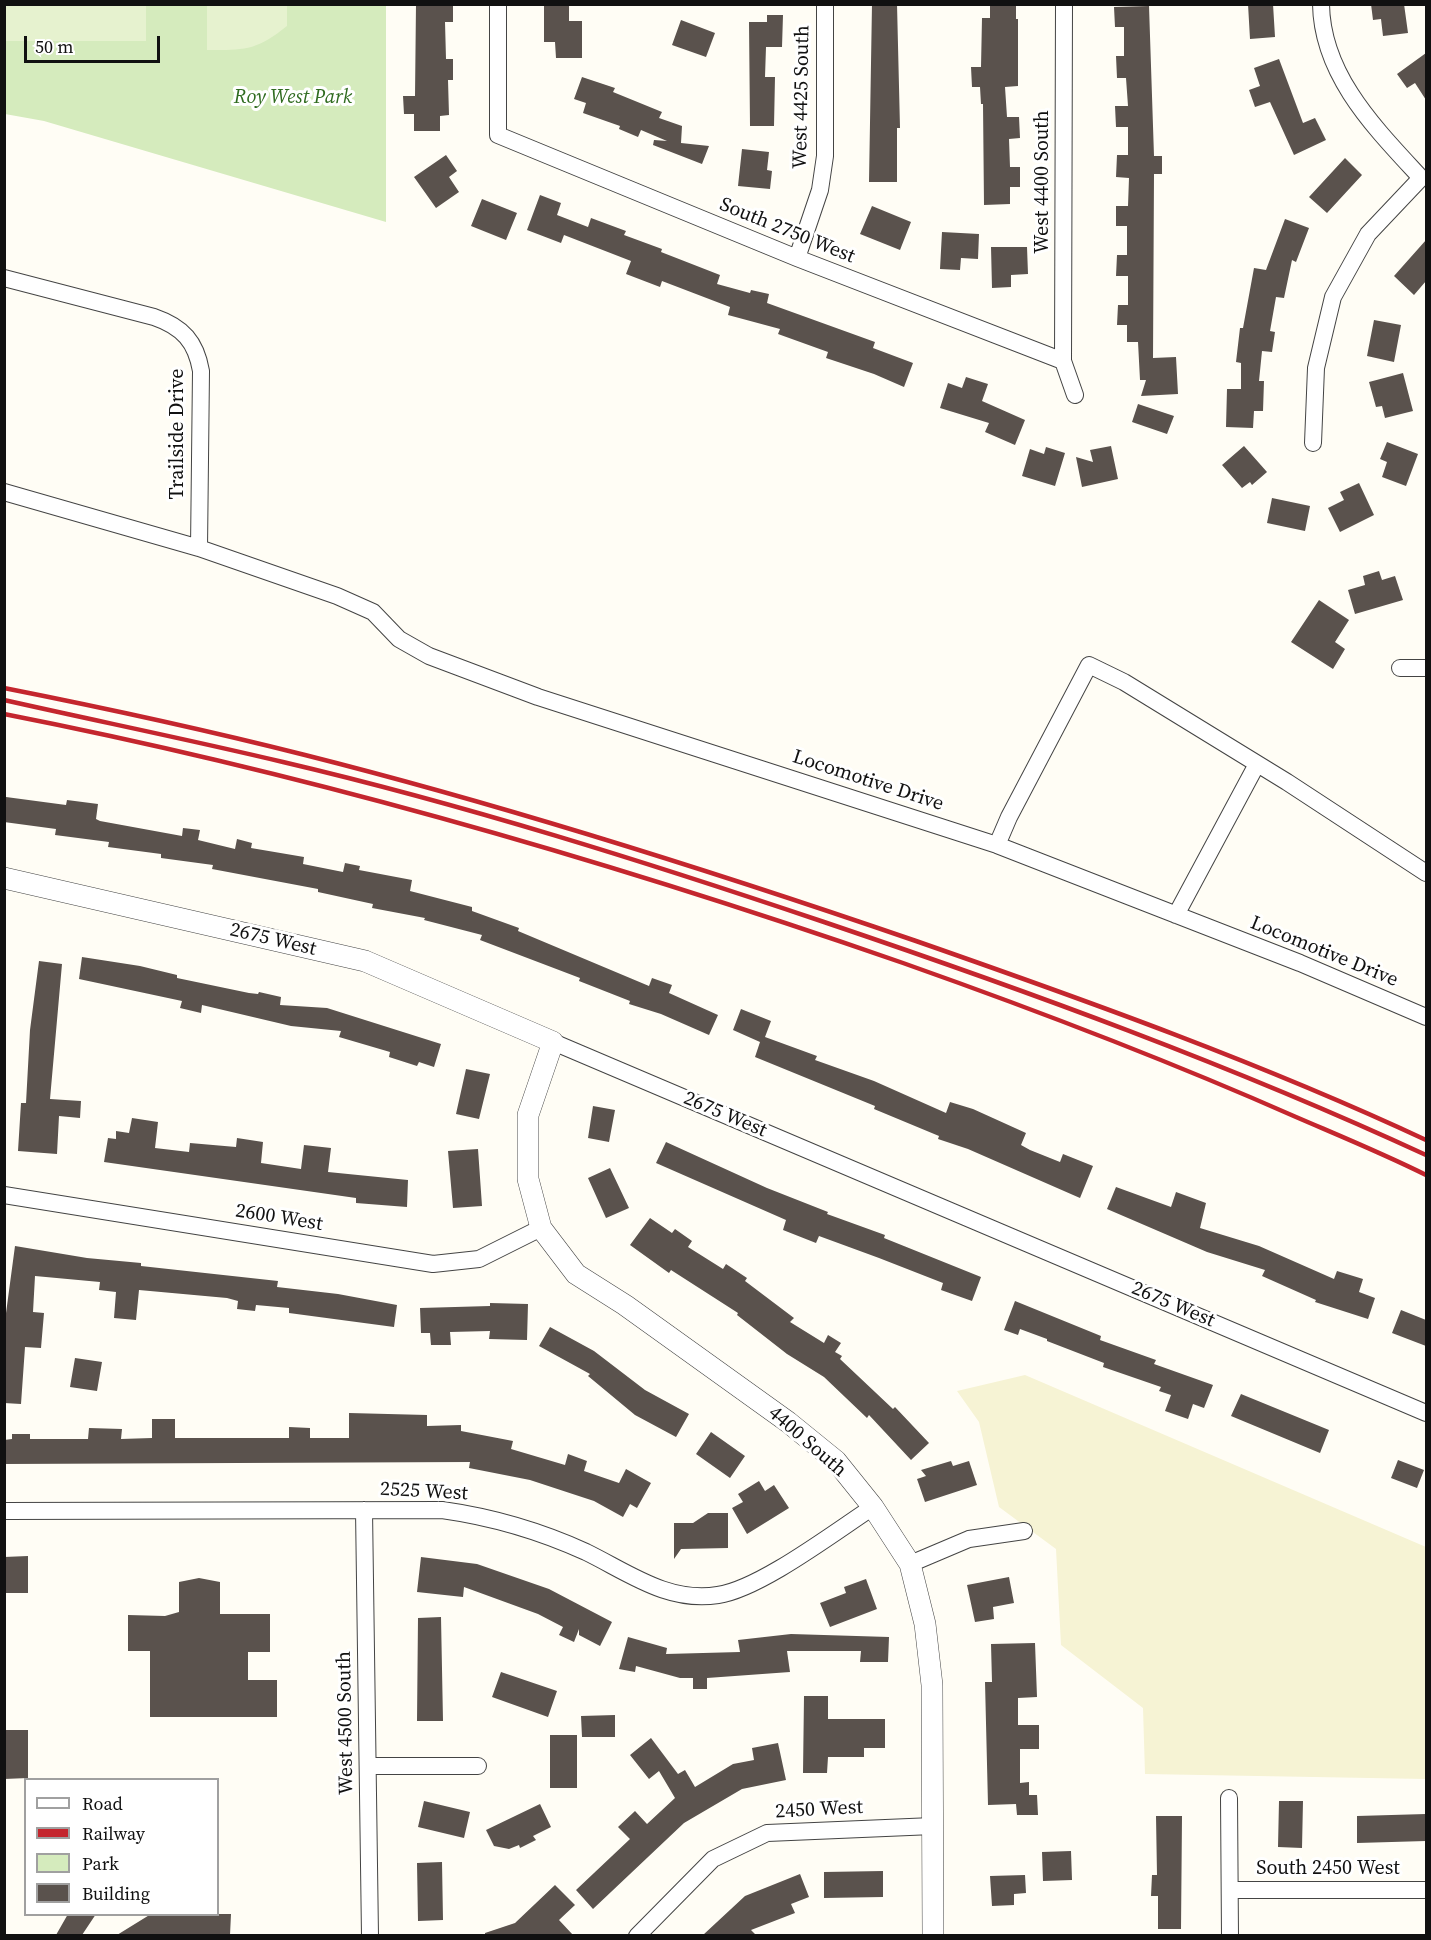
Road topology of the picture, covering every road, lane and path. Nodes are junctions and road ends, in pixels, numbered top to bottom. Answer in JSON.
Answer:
{"nodes":[{"id":1,"x":498,"y":4,"type":"edge"},
{"id":2,"x":825,"y":4,"type":"edge"},
{"id":3,"x":1064,"y":4,"type":"edge"},
{"id":4,"x":1321,"y":4,"type":"edge"},
{"id":5,"x":1425,"y":178,"type":"edge"},
{"id":6,"x":797,"y":258,"type":"junction"},
{"id":7,"x":4,"y":278,"type":"edge"},
{"id":8,"x":1063,"y":361,"type":"junction"},
{"id":9,"x":1075,"y":395,"type":"dead end"},
{"id":10,"x":1313,"y":443,"type":"dead end"},
{"id":11,"x":4,"y":492,"type":"edge"},
{"id":12,"x":199,"y":548,"type":"junction"},
{"id":13,"x":1400,"y":668,"type":"dead end"},
{"id":14,"x":1426,"y":668,"type":"edge"},
{"id":15,"x":1257,"y":764,"type":"junction"},
{"id":16,"x":997,"y":846,"type":"junction"},
{"id":17,"x":1426,"y":873,"type":"edge"},
{"id":18,"x":4,"y":878,"type":"edge"},
{"id":19,"x":1176,"y":915,"type":"junction"},
{"id":20,"x":1426,"y":1017,"type":"edge"},
{"id":21,"x":553,"y":1042,"type":"junction"},
{"id":22,"x":4,"y":1195,"type":"edge"},
{"id":23,"x":542,"y":1228,"type":"junction"},
{"id":24,"x":1426,"y":1413,"type":"edge"},
{"id":25,"x":873,"y":1507,"type":"junction"},
{"id":26,"x":364,"y":1510,"type":"junction"},
{"id":27,"x":4,"y":1511,"type":"edge"},
{"id":28,"x":1024,"y":1531,"type":"dead end"},
{"id":29,"x":910,"y":1564,"type":"junction"},
{"id":30,"x":368,"y":1766,"type":"junction"},
{"id":31,"x":478,"y":1766,"type":"dead end"},
{"id":32,"x":1229,"y":1798,"type":"dead end"},
{"id":33,"x":933,"y":1826,"type":"junction"},
{"id":34,"x":1230,"y":1890,"type":"junction"},
{"id":35,"x":1426,"y":1890,"type":"edge"},
{"id":36,"x":370,"y":1935,"type":"edge"},
{"id":37,"x":637,"y":1935,"type":"edge"},
{"id":38,"x":933,"y":1935,"type":"edge"},
{"id":39,"x":1230,"y":1935,"type":"edge"}],
"edges":[{"from":1,"to":6,"type":"street","name":"South 2750 West"},
{"from":2,"to":6,"type":"street","name":"West 4425 South"},
{"from":3,"to":8,"type":"street","name":"West 4400 South"},
{"from":4,"to":5,"type":"street"},
{"from":5,"to":10,"type":"street"},
{"from":6,"to":8,"type":"street","name":"South 2750 West"},
{"from":7,"to":12,"type":"street","name":"Trailside Drive"},
{"from":8,"to":9,"type":"street","name":"West 4400 South"},
{"from":11,"to":12,"type":"street","name":"Locomotive Drive"},
{"from":12,"to":16,"type":"street","name":"Locomotive Drive"},
{"from":13,"to":14,"type":"street"},
{"from":15,"to":16,"type":"street"},
{"from":15,"to":17,"type":"street"},
{"from":15,"to":19,"type":"street"},
{"from":16,"to":19,"type":"street","name":"Locomotive Drive"},
{"from":18,"to":21,"type":"street","name":"2675 West"},
{"from":19,"to":20,"type":"street","name":"Locomotive Drive"},
{"from":21,"to":23,"type":"street","name":"4400 South"},
{"from":21,"to":24,"type":"street","name":"2675 West"},
{"from":22,"to":23,"type":"street","name":"2600 West"},
{"from":23,"to":25,"type":"street","name":"4400 South"},
{"from":25,"to":26,"type":"street","name":"2525 West"},
{"from":25,"to":29,"type":"street","name":"4400 South"},
{"from":26,"to":27,"type":"street","name":"2525 West"},
{"from":26,"to":30,"type":"street","name":"West 4500 South"},
{"from":28,"to":29,"type":"street"},
{"from":29,"to":33,"type":"street","name":"4400 South"},
{"from":30,"to":31,"type":"street"},
{"from":30,"to":36,"type":"street","name":"West 4500 South"},
{"from":32,"to":34,"type":"street"},
{"from":33,"to":37,"type":"street","name":"2450 West"},
{"from":33,"to":38,"type":"street","name":"4400 South"},
{"from":34,"to":35,"type":"street","name":"South 2450 West"},
{"from":34,"to":39,"type":"street"}]}
